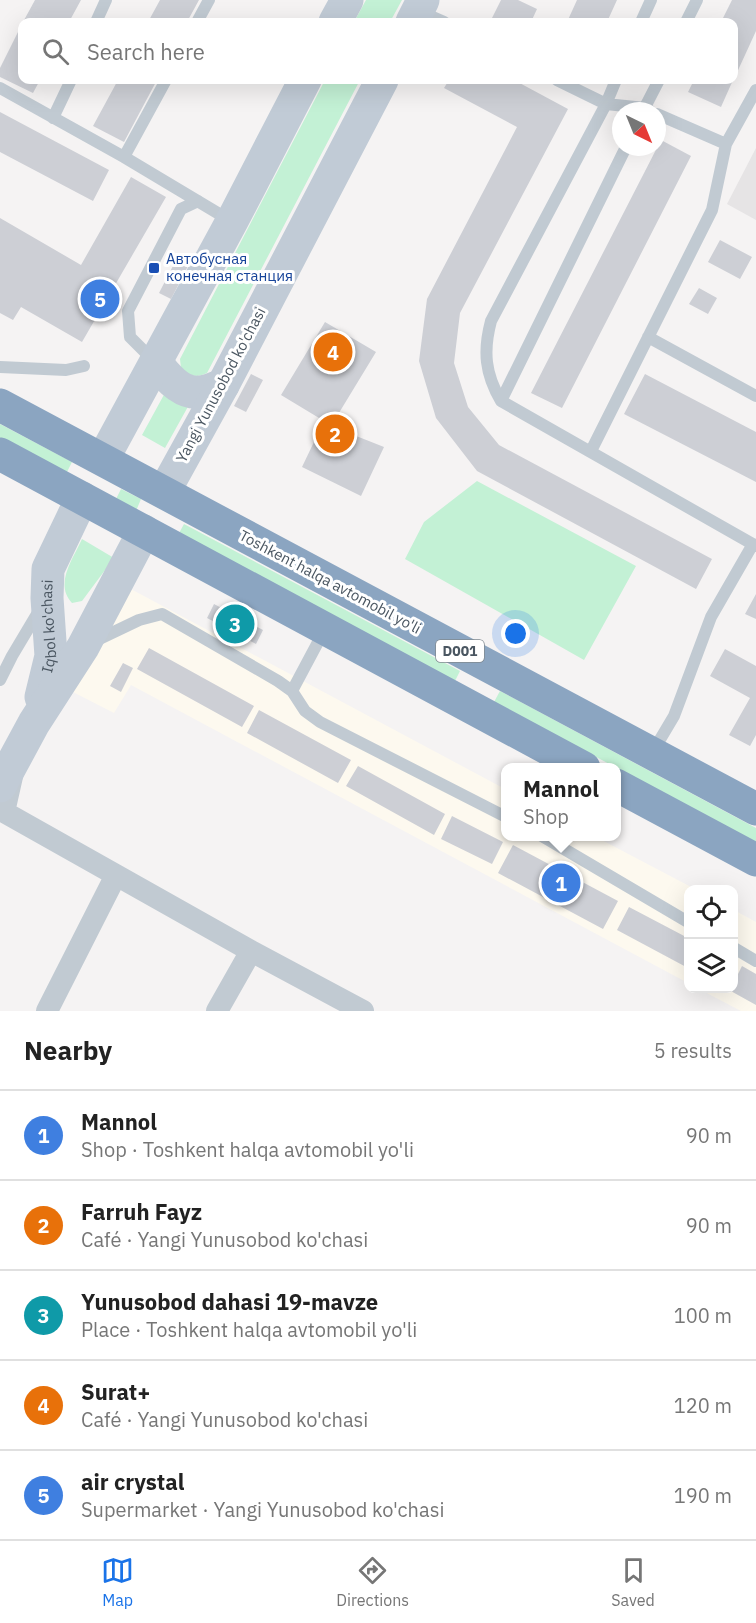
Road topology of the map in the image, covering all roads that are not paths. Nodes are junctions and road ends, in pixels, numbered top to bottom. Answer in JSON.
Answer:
{"nodes":[{"id":1,"x":106,"y":0,"type":"edge"},
{"id":2,"x":209,"y":0,"type":"edge"},
{"id":3,"x":347,"y":0,"type":"edge"},
{"id":4,"x":651,"y":0,"type":"edge"},
{"id":5,"x":697,"y":0,"type":"edge"},
{"id":6,"x":98,"y":18,"type":"edge"},
{"id":7,"x":199,"y":18,"type":"edge"},
{"id":8,"x":337,"y":18,"type":"edge"},
{"id":9,"x":643,"y":18,"type":"edge"},
{"id":10,"x":688,"y":18,"type":"edge"},
{"id":11,"x":68,"y":84,"type":"edge"},
{"id":12,"x":164,"y":84,"type":"edge"},
{"id":13,"x":303,"y":84,"type":"edge"},
{"id":14,"x":380,"y":84,"type":"edge"},
{"id":15,"x":565,"y":84,"type":"edge"},
{"id":16,"x":614,"y":84,"type":"edge"},
{"id":17,"x":657,"y":84,"type":"edge"},
{"id":18,"x":0,"y":88,"type":"edge"},
{"id":19,"x":756,"y":90,"type":"edge"},
{"id":20,"x":649,"y":102,"type":"edge"},
{"id":21,"x":606,"y":104,"type":"junction"},
{"id":22,"x":612,"y":105,"type":"edge"},
{"id":23,"x":53,"y":118,"type":"junction"},
{"id":24,"x":666,"y":118,"type":"edge"},
{"id":25,"x":726,"y":144,"type":"junction"},
{"id":26,"x":622,"y":156,"type":"edge"},
{"id":27,"x":124,"y":157,"type":"junction"},
{"id":28,"x":198,"y":201,"type":"junction"},
{"id":29,"x":232,"y":221,"type":"junction"},
{"id":30,"x":648,"y":337,"type":"junction"},
{"id":31,"x":156,"y":362,"type":"junction"},
{"id":32,"x":84,"y":366,"type":"dead end"},
{"id":33,"x":0,"y":367,"type":"edge"},
{"id":34,"x":223,"y":385,"type":"junction"},
{"id":35,"x":756,"y":396,"type":"edge"},
{"id":36,"x":501,"y":401,"type":"junction"},
{"id":37,"x":0,"y":405,"type":"edge"},
{"id":38,"x":591,"y":451,"type":"junction"},
{"id":39,"x":0,"y":453,"type":"edge"},
{"id":40,"x":103,"y":459,"type":"junction"},
{"id":41,"x":164,"y":492,"type":"junction"},
{"id":42,"x":82,"y":498,"type":"junction"},
{"id":43,"x":144,"y":531,"type":"junction"},
{"id":44,"x":754,"y":545,"type":"edge"},
{"id":45,"x":47,"y":598,"type":"junction"},
{"id":46,"x":326,"y":628,"type":"junction"},
{"id":47,"x":83,"y":647,"type":"junction"},
{"id":48,"x":6,"y":654,"type":"edge"},
{"id":49,"x":489,"y":666,"type":"junction"},
{"id":50,"x":0,"y":680,"type":"edge"},
{"id":51,"x":292,"y":691,"type":"junction"},
{"id":52,"x":469,"y":705,"type":"junction"},
{"id":53,"x":34,"y":723,"type":"junction"},
{"id":54,"x":652,"y":754,"type":"junction"},
{"id":55,"x":568,"y":763,"type":"edge"},
{"id":56,"x":4,"y":787,"type":"edge"},
{"id":57,"x":621,"y":788,"type":"edge"},
{"id":58,"x":756,"y":809,"type":"edge"},
{"id":59,"x":501,"y":814,"type":"edge"},
{"id":60,"x":549,"y":841,"type":"edge"},
{"id":61,"x":756,"y":860,"type":"edge"},
{"id":62,"x":116,"y":875,"type":"junction"},
{"id":63,"x":684,"y":920,"type":"edge"},
{"id":64,"x":738,"y":950,"type":"edge"},
{"id":65,"x":250,"y":951,"type":"junction"},
{"id":66,"x":756,"y":961,"type":"edge"},
{"id":67,"x":47,"y":1011,"type":"edge"},
{"id":68,"x":217,"y":1011,"type":"edge"},
{"id":69,"x":363,"y":1011,"type":"edge"}],
"edges":[{"from":1,"to":6,"type":"lane"},
{"from":2,"to":7,"type":"lane"},
{"from":3,"to":8,"type":"main road"},
{"from":4,"to":9,"type":"lane"},
{"from":5,"to":10,"type":"lane"},
{"from":11,"to":23,"type":"lane"},
{"from":12,"to":27,"type":"lane"},
{"from":13,"to":29,"type":"main road"},
{"from":14,"to":34,"type":"main road","name":"Yangi Yunusobod ko'chasi"},
{"from":15,"to":21,"type":"lane"},
{"from":16,"to":21,"type":"lane"},
{"from":17,"to":20,"type":"lane"},
{"from":18,"to":23,"type":"lane"},
{"from":19,"to":25,"type":"lane"},
{"from":21,"to":22,"type":"lane"},
{"from":21,"to":36,"type":"lane"},
{"from":23,"to":27,"type":"lane"},
{"from":24,"to":25,"type":"lane"},
{"from":25,"to":30,"type":"lane"},
{"from":26,"to":36,"type":"lane"},
{"from":27,"to":28,"type":"lane"},
{"from":28,"to":29,"type":"lane"},
{"from":28,"to":31,"type":"lane"},
{"from":29,"to":31,"type":"main road"},
{"from":30,"to":35,"type":"lane"},
{"from":30,"to":38,"type":"lane"},
{"from":31,"to":34,"type":"main road"},
{"from":31,"to":40,"type":"main road"},
{"from":32,"to":33,"type":"lane"},
{"from":34,"to":41,"type":"main road","name":"Yangi Yunusobod ko'chasi"},
{"from":36,"to":38,"type":"lane"},
{"from":37,"to":40,"type":"highway","name":"Toshkent halqa avtomobil yo'li","number":"D001"},
{"from":38,"to":44,"type":"lane"},
{"from":39,"to":42,"type":"highway"},
{"from":40,"to":41,"type":"highway","name":"Toshkent halqa avtomobil yo'li","number":"D001"},
{"from":40,"to":42,"type":"highway"},
{"from":41,"to":43,"type":"highway","name":"Yangi Yunusobod ko'chasi"},
{"from":41,"to":49,"type":"highway","name":"Toshkent halqa avtomobil yo'li","number":"D001"},
{"from":42,"to":43,"type":"highway"},
{"from":42,"to":45,"type":"main road","name":"Iqbol ko'chasi"},
{"from":43,"to":46,"type":"highway"},
{"from":43,"to":47,"type":"main road","name":"Iqbol ko'chasi"},
{"from":44,"to":54,"type":"lane"},
{"from":45,"to":48,"type":"lane"},
{"from":45,"to":53,"type":"main road","name":"Iqbol ko'chasi"},
{"from":46,"to":51,"type":"lane"},
{"from":46,"to":52,"type":"highway"},
{"from":47,"to":51,"type":"lane"},
{"from":47,"to":53,"type":"main road","name":"Iqbol ko'chasi"},
{"from":48,"to":50,"type":"lane"},
{"from":49,"to":52,"type":"highway"},
{"from":49,"to":54,"type":"highway","name":"Toshkent halqa avtomobil yo'li","number":"D001"},
{"from":51,"to":59,"type":"lane"},
{"from":52,"to":55,"type":"highway"},
{"from":53,"to":56,"type":"main road","name":"Iqbol ko'chasi"},
{"from":54,"to":58,"type":"highway","name":"Toshkent halqa avtomobil yo'li","number":"D001"},
{"from":56,"to":62,"type":"street"},
{"from":57,"to":61,"type":"highway"},
{"from":60,"to":63,"type":"lane"},
{"from":62,"to":65,"type":"street"},
{"from":62,"to":67,"type":"street"},
{"from":64,"to":66,"type":"lane"},
{"from":65,"to":68,"type":"street"},
{"from":65,"to":69,"type":"street"}]}
